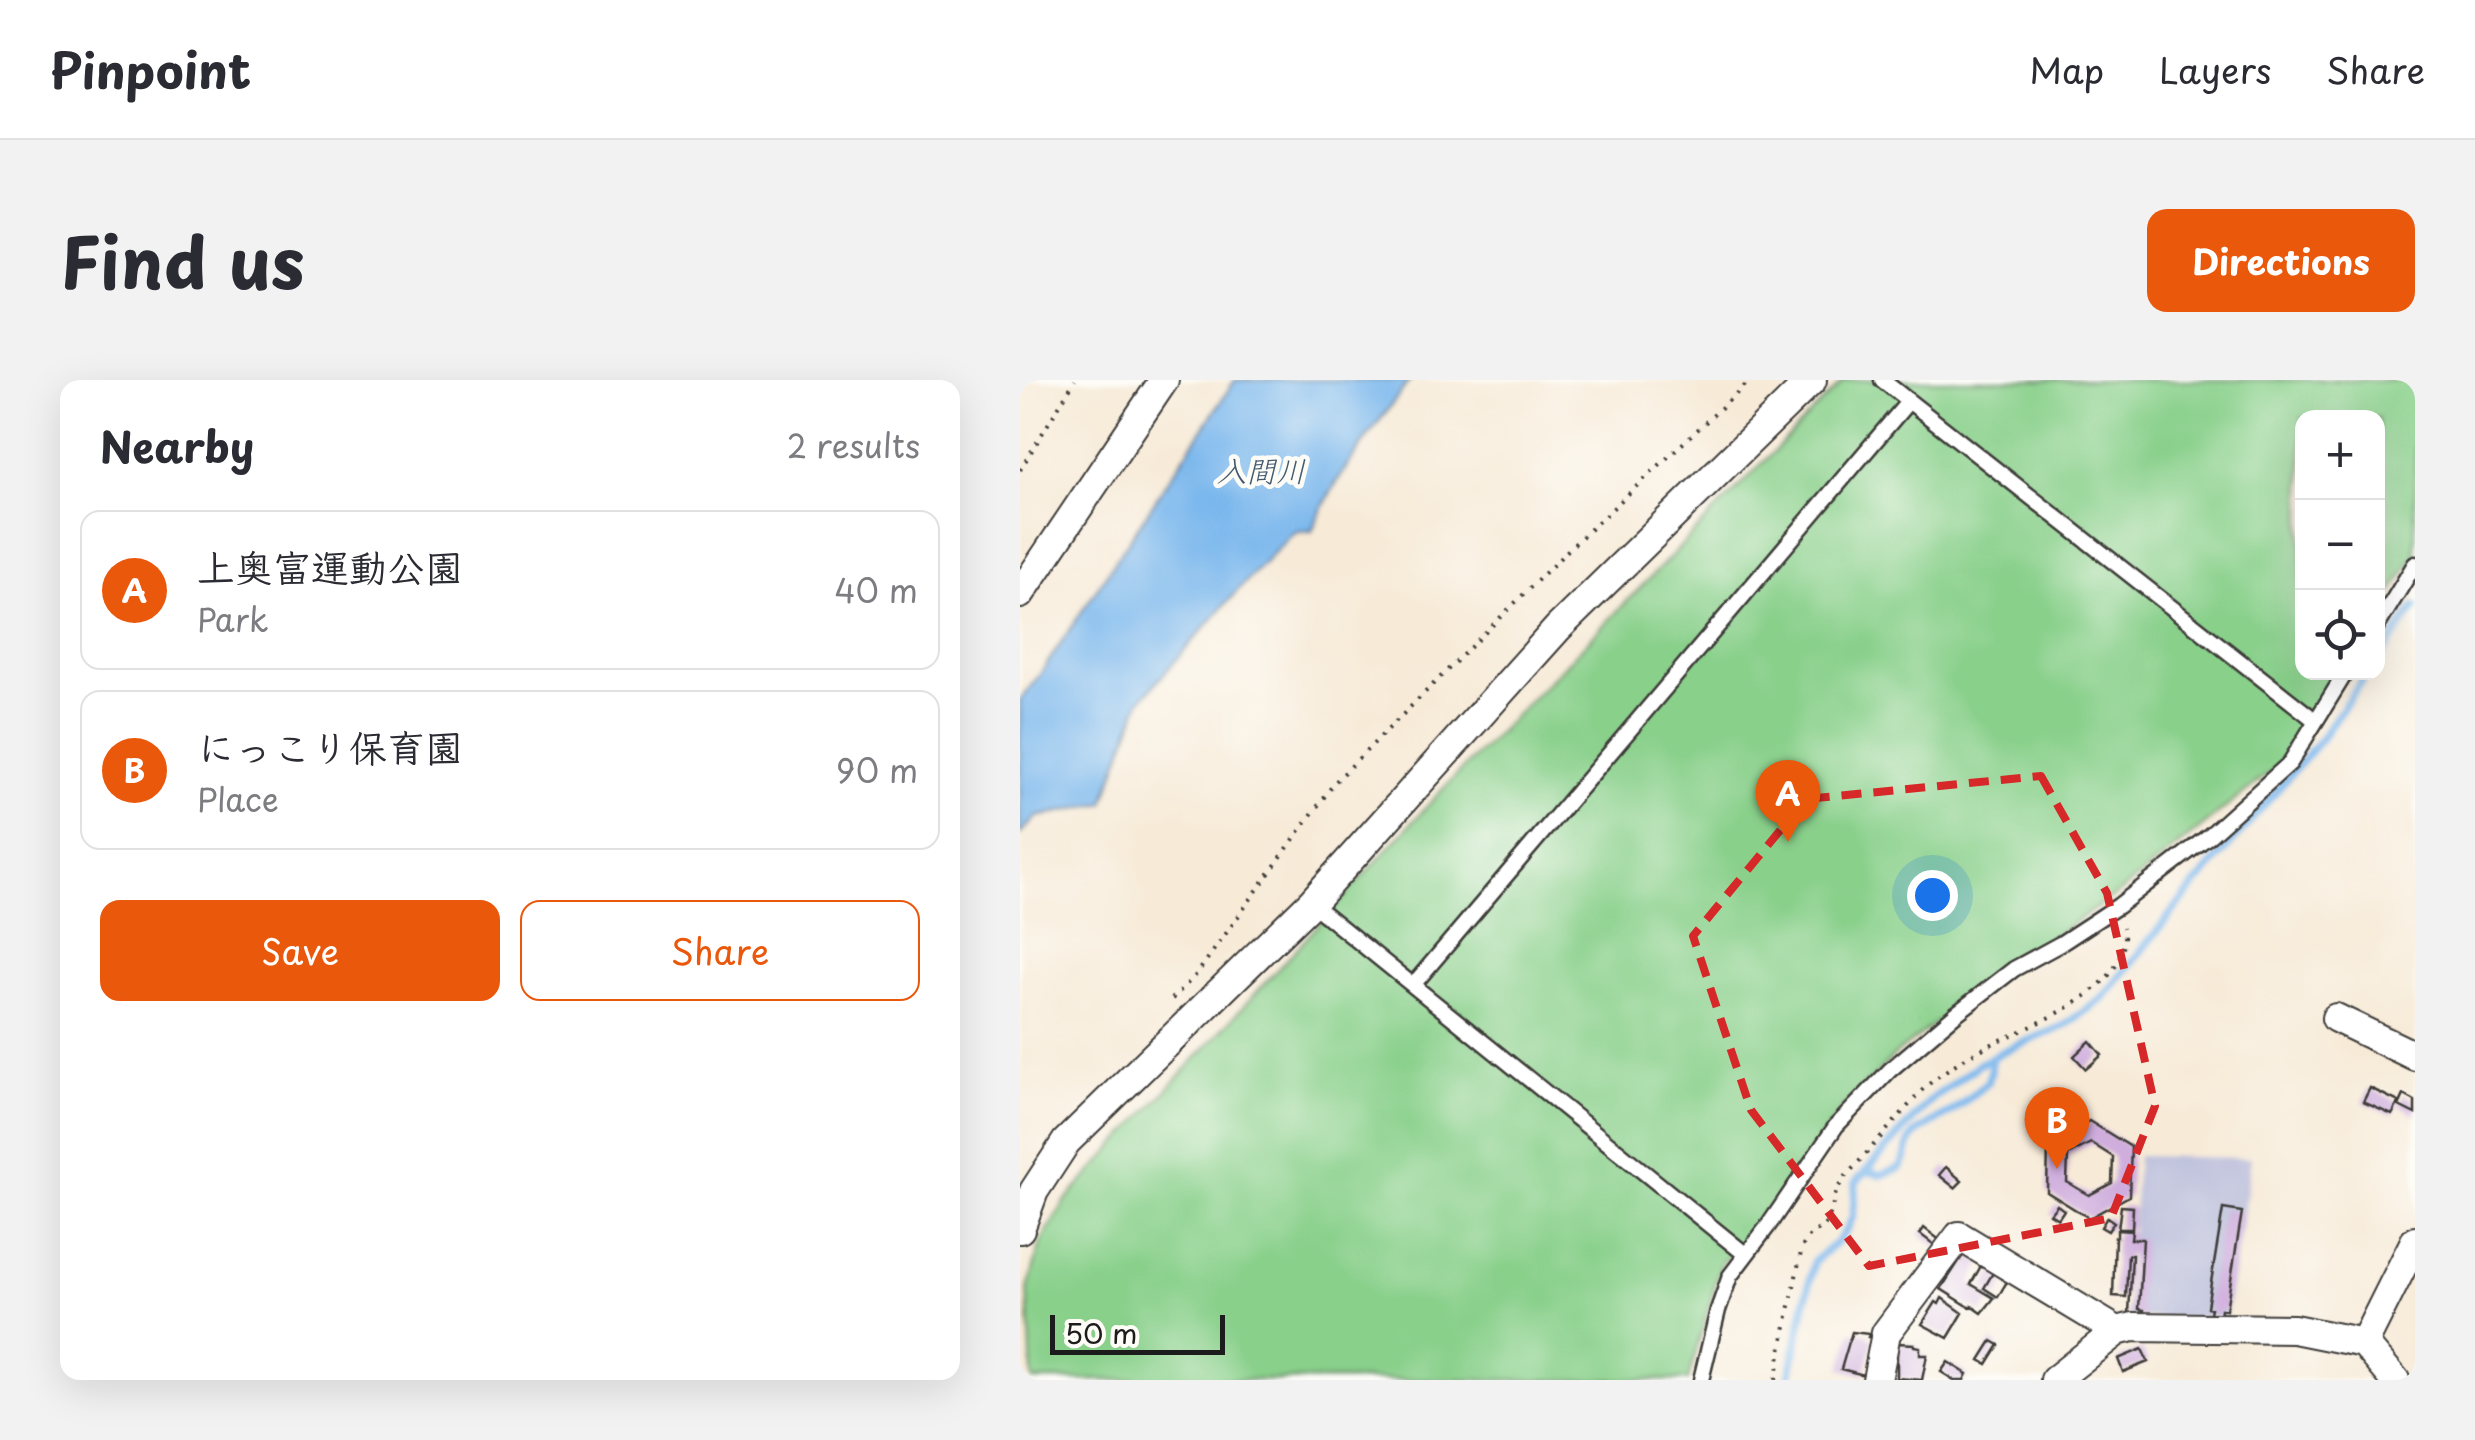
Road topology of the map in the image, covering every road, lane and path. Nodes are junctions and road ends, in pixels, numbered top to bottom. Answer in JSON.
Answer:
{"nodes":[{"id":1,"x":1074,"y":380,"type":"edge"},
{"id":2,"x":1164,"y":380,"type":"edge"},
{"id":3,"x":1751,"y":380,"type":"edge"},
{"id":4,"x":1812,"y":380,"type":"edge"},
{"id":5,"x":1882,"y":380,"type":"edge"},
{"id":6,"x":1908,"y":402,"type":"junction"},
{"id":7,"x":1020,"y":470,"type":"edge"},
{"id":8,"x":2415,"y":564,"type":"edge"},
{"id":9,"x":1020,"y":594,"type":"edge"},
{"id":10,"x":2385,"y":613,"type":"edge"},
{"id":11,"x":2341,"y":680,"type":"edge"},
{"id":12,"x":2316,"y":721,"type":"junction"},
{"id":13,"x":1311,"y":903,"type":"junction"},
{"id":14,"x":2118,"y":906,"type":"junction"},
{"id":15,"x":1413,"y":985,"type":"junction"},
{"id":16,"x":1169,"y":1003,"type":"dead end"},
{"id":17,"x":2336,"y":1018,"type":"dead end"},
{"id":18,"x":2415,"y":1056,"type":"edge"},
{"id":19,"x":1020,"y":1229,"type":"edge"},
{"id":20,"x":2415,"y":1240,"type":"edge"},
{"id":21,"x":1745,"y":1254,"type":"junction"},
{"id":22,"x":2117,"y":1331,"type":"junction"},
{"id":23,"x":2364,"y":1343,"type":"junction"},
{"id":24,"x":1701,"y":1380,"type":"edge"},
{"id":25,"x":1775,"y":1380,"type":"edge"},
{"id":26,"x":1877,"y":1380,"type":"edge"},
{"id":27,"x":2056,"y":1380,"type":"edge"},
{"id":28,"x":2395,"y":1380,"type":"edge"}],
"edges":[{"from":1,"to":7,"type":"path"},
{"from":2,"to":9,"type":"street"},
{"from":3,"to":16,"type":"path"},
{"from":4,"to":13,"type":"street"},
{"from":5,"to":6,"type":"lane"},
{"from":6,"to":12,"type":"lane"},
{"from":6,"to":15,"type":"lane"},
{"from":8,"to":10,"type":"lane"},
{"from":11,"to":12,"type":"lane"},
{"from":12,"to":14,"type":"lane"},
{"from":13,"to":15,"type":"lane"},
{"from":13,"to":19,"type":"street"},
{"from":14,"to":21,"type":"lane"},
{"from":14,"to":25,"type":"path"},
{"from":15,"to":21,"type":"lane"},
{"from":17,"to":18,"type":"street"},
{"from":20,"to":23,"type":"street"},
{"from":21,"to":24,"type":"lane"},
{"from":22,"to":23,"type":"street"},
{"from":22,"to":26,"type":"street"},
{"from":22,"to":27,"type":"street"},
{"from":23,"to":28,"type":"street"}]}
